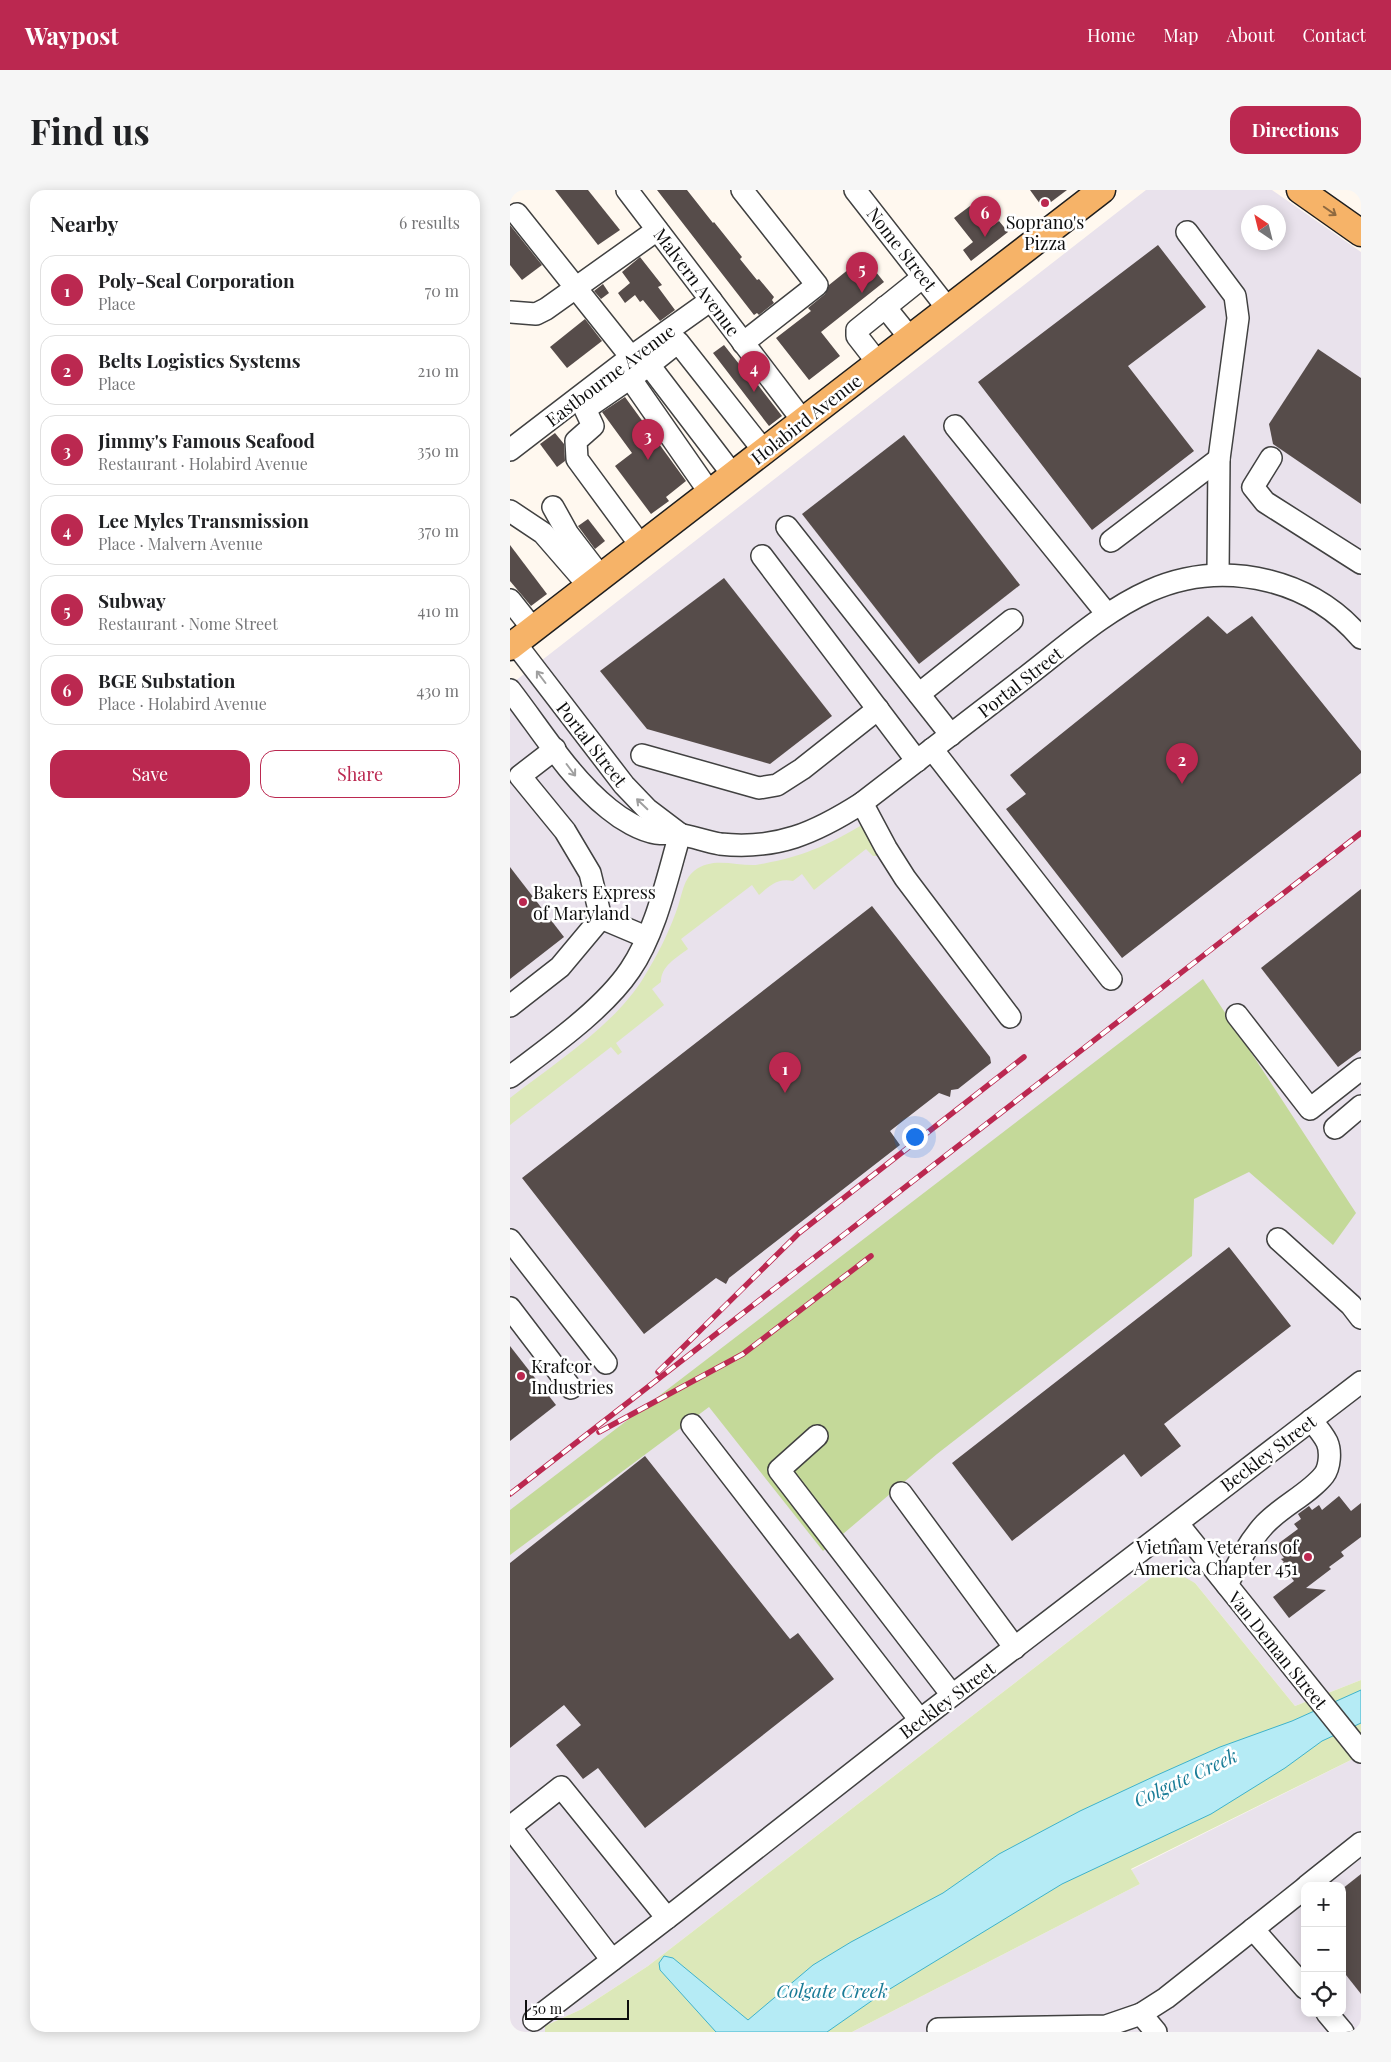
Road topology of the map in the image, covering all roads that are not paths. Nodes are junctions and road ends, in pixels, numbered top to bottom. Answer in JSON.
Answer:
{"nodes":[{"id":1,"x":627,"y":190,"type":"edge"},
{"id":2,"x":742,"y":190,"type":"edge"},
{"id":3,"x":855,"y":190,"type":"edge"},
{"id":4,"x":1300,"y":190,"type":"edge"},
{"id":5,"x":1094,"y":192,"type":"edge"},
{"id":6,"x":517,"y":214,"type":"dead end"},
{"id":7,"x":658,"y":230,"type":"junction"},
{"id":8,"x":1187,"y":232,"type":"dead end"},
{"id":9,"x":1361,"y":233,"type":"edge"},
{"id":10,"x":923,"y":277,"type":"junction"},
{"id":11,"x":577,"y":289,"type":"junction"},
{"id":12,"x":710,"y":300,"type":"junction"},
{"id":13,"x":885,"y":307,"type":"junction"},
{"id":14,"x":948,"y":309,"type":"junction"},
{"id":15,"x":510,"y":312,"type":"edge"},
{"id":16,"x":910,"y":338,"type":"junction"},
{"id":17,"x":744,"y":343,"type":"junction"},
{"id":18,"x":640,"y":361,"type":"junction"},
{"id":19,"x":878,"y":362,"type":"junction"},
{"id":20,"x":630,"y":378,"type":"junction"},
{"id":21,"x":803,"y":421,"type":"junction"},
{"id":22,"x":955,"y":426,"type":"dead end"},
{"id":23,"x":510,"y":450,"type":"edge"},
{"id":24,"x":764,"y":451,"type":"junction"},
{"id":25,"x":1271,"y":458,"type":"dead end"},
{"id":26,"x":1219,"y":459,"type":"junction"},
{"id":27,"x":732,"y":475,"type":"junction"},
{"id":28,"x":710,"y":493,"type":"junction"},
{"id":29,"x":553,"y":507,"type":"dead end"},
{"id":30,"x":510,"y":511,"type":"edge"},
{"id":31,"x":786,"y":527,"type":"dead end"},
{"id":32,"x":1112,"y":541,"type":"dead end"},
{"id":33,"x":641,"y":546,"type":"junction"},
{"id":34,"x":762,"y":556,"type":"dead end"},
{"id":35,"x":1361,"y":563,"type":"edge"},
{"id":36,"x":1218,"y":574,"type":"junction"},
{"id":37,"x":595,"y":582,"type":"junction"},
{"id":38,"x":510,"y":600,"type":"edge"},
{"id":39,"x":1107,"y":614,"type":"junction"},
{"id":40,"x":1012,"y":620,"type":"dead end"},
{"id":41,"x":1359,"y":633,"type":"edge"},
{"id":42,"x":519,"y":640,"type":"edge"},
{"id":43,"x":510,"y":690,"type":"edge"},
{"id":44,"x":919,"y":694,"type":"junction"},
{"id":45,"x":878,"y":709,"type":"junction"},
{"id":46,"x":951,"y":735,"type":"junction"},
{"id":47,"x":555,"y":748,"type":"junction"},
{"id":48,"x":642,"y":754,"type":"dead end"},
{"id":49,"x":925,"y":755,"type":"junction"},
{"id":50,"x":862,"y":803,"type":"junction"},
{"id":51,"x":680,"y":834,"type":"junction"},
{"id":52,"x":601,"y":918,"type":"junction"},
{"id":53,"x":646,"y":937,"type":"junction"},
{"id":54,"x":1111,"y":979,"type":"dead end"},
{"id":55,"x":510,"y":1006,"type":"edge"},
{"id":56,"x":1237,"y":1015,"type":"dead end"},
{"id":57,"x":1010,"y":1017,"type":"dead end"},
{"id":58,"x":1361,"y":1069,"type":"edge"},
{"id":59,"x":510,"y":1078,"type":"edge"},
{"id":60,"x":1361,"y":1106,"type":"edge"},
{"id":61,"x":1335,"y":1128,"type":"dead end"},
{"id":62,"x":1278,"y":1239,"type":"dead end"},
{"id":63,"x":510,"y":1240,"type":"edge"},
{"id":64,"x":510,"y":1308,"type":"edge"},
{"id":65,"x":1361,"y":1318,"type":"edge"},
{"id":66,"x":606,"y":1363,"type":"dead end"},
{"id":67,"x":1361,"y":1382,"type":"edge"},
{"id":68,"x":571,"y":1388,"type":"dead end"},
{"id":69,"x":1311,"y":1420,"type":"junction"},
{"id":70,"x":692,"y":1425,"type":"dead end"},
{"id":71,"x":817,"y":1436,"type":"dead end"},
{"id":72,"x":901,"y":1493,"type":"dead end"},
{"id":73,"x":1178,"y":1524,"type":"junction"},
{"id":74,"x":1227,"y":1586,"type":"junction"},
{"id":75,"x":1015,"y":1648,"type":"junction"},
{"id":76,"x":952,"y":1695,"type":"junction"},
{"id":77,"x":920,"y":1720,"type":"junction"},
{"id":78,"x":1355,"y":1745,"type":"edge"},
{"id":79,"x":510,"y":1827,"type":"edge"},
{"id":80,"x":1361,"y":1843,"type":"edge"},
{"id":81,"x":1312,"y":1882,"type":"edge"},
{"id":82,"x":1301,"y":1891,"type":"edge"},
{"id":83,"x":667,"y":1918,"type":"junction"},
{"id":84,"x":1253,"y":1929,"type":"junction"},
{"id":85,"x":612,"y":1960,"type":"junction"},
{"id":86,"x":1301,"y":1983,"type":"edge"},
{"id":87,"x":1141,"y":2014,"type":"junction"},
{"id":88,"x":1330,"y":2017,"type":"edge"},
{"id":89,"x":534,"y":2020,"type":"dead end"},
{"id":90,"x":938,"y":2029,"type":"dead end"},
{"id":91,"x":1156,"y":2032,"type":"edge"},
{"id":92,"x":1343,"y":2032,"type":"edge"}],
"edges":[{"from":1,"to":7,"type":"street","name":"Malvern Avenue"},
{"from":2,"to":17,"type":"street"},
{"from":3,"to":10,"type":"street","name":"Nome Street"},
{"from":4,"to":9,"type":"main road","one_way":true},
{"from":5,"to":14,"type":"main road","name":"Holabird Avenue"},
{"from":6,"to":11,"type":"street"},
{"from":7,"to":11,"type":"street"},
{"from":7,"to":12,"type":"street","name":"Malvern Avenue"},
{"from":8,"to":26,"type":"street"},
{"from":10,"to":13,"type":"street"},
{"from":10,"to":14,"type":"street","name":"Nome Street"},
{"from":11,"to":15,"type":"street"},
{"from":11,"to":18,"type":"street"},
{"from":12,"to":17,"type":"street","name":"Malvern Avenue"},
{"from":12,"to":18,"type":"street","name":"Eastbourne Avenue"},
{"from":13,"to":16,"type":"street"},
{"from":13,"to":19,"type":"street"},
{"from":14,"to":16,"type":"main road","name":"Holabird Avenue"},
{"from":16,"to":19,"type":"main road","name":"Holabird Avenue"},
{"from":17,"to":21,"type":"street","name":"Malvern Avenue"},
{"from":18,"to":20,"type":"street"},
{"from":18,"to":23,"type":"street","name":"Eastbourne Avenue"},
{"from":18,"to":24,"type":"street"},
{"from":18,"to":27,"type":"street"},
{"from":19,"to":21,"type":"main road","name":"Holabird Avenue"},
{"from":20,"to":28,"type":"street"},
{"from":20,"to":33,"type":"street"},
{"from":21,"to":24,"type":"main road","name":"Holabird Avenue"},
{"from":22,"to":39,"type":"street"},
{"from":24,"to":27,"type":"main road","name":"Holabird Avenue"},
{"from":25,"to":35,"type":"street"},
{"from":26,"to":32,"type":"street"},
{"from":26,"to":36,"type":"street"},
{"from":27,"to":28,"type":"main road","name":"Holabird Avenue"},
{"from":28,"to":33,"type":"main road","name":"Holabird Avenue"},
{"from":29,"to":37,"type":"street"},
{"from":30,"to":37,"type":"street"},
{"from":31,"to":44,"type":"street"},
{"from":33,"to":37,"type":"main road","name":"Holabird Avenue"},
{"from":34,"to":45,"type":"street"},
{"from":36,"to":39,"type":"street","name":"Portal Street"},
{"from":36,"to":41,"type":"street","name":"Portal Street"},
{"from":37,"to":42,"type":"main road","name":"Holabird Avenue"},
{"from":38,"to":42,"type":"street","name":"Portal Street"},
{"from":39,"to":46,"type":"street","name":"Portal Street"},
{"from":40,"to":44,"type":"street"},
{"from":51,"to":42,"type":"street","name":"Portal Street","one_way":true},
{"from":43,"to":47,"type":"street","name":"Portal Street"},
{"from":44,"to":46,"type":"street"},
{"from":45,"to":48,"type":"street"},
{"from":45,"to":49,"type":"street"},
{"from":46,"to":49,"type":"street","name":"Portal Street"},
{"from":47,"to":51,"type":"street","name":"Portal Street","one_way":true},
{"from":47,"to":52,"type":"street"},
{"from":49,"to":50,"type":"street","name":"Portal Street"},
{"from":49,"to":54,"type":"street"},
{"from":50,"to":51,"type":"street","name":"Portal Street"},
{"from":50,"to":57,"type":"street"},
{"from":51,"to":53,"type":"street"},
{"from":52,"to":53,"type":"street"},
{"from":52,"to":55,"type":"street"},
{"from":53,"to":59,"type":"street"},
{"from":56,"to":58,"type":"street"},
{"from":60,"to":61,"type":"street"},
{"from":62,"to":65,"type":"street"},
{"from":63,"to":66,"type":"street"},
{"from":64,"to":68,"type":"street"},
{"from":67,"to":69,"type":"street","name":"Beckley Street"},
{"from":69,"to":73,"type":"street","name":"Beckley Street"},
{"from":69,"to":74,"type":"street"},
{"from":70,"to":77,"type":"street"},
{"from":71,"to":76,"type":"street"},
{"from":72,"to":75,"type":"street"},
{"from":73,"to":74,"type":"street","name":"Van Deman Street"},
{"from":73,"to":75,"type":"street","name":"Beckley Street"},
{"from":74,"to":78,"type":"street","name":"Van Deman Street"},
{"from":75,"to":76,"type":"street","name":"Beckley Street"},
{"from":76,"to":77,"type":"street","name":"Beckley Street"},
{"from":77,"to":83,"type":"street","name":"Beckley Street"},
{"from":79,"to":83,"type":"street"},
{"from":79,"to":85,"type":"street"},
{"from":80,"to":81,"type":"street"},
{"from":82,"to":84,"type":"street"},
{"from":83,"to":85,"type":"street","name":"Beckley Street"},
{"from":84,"to":86,"type":"street"},
{"from":84,"to":87,"type":"street"},
{"from":85,"to":89,"type":"street","name":"Beckley Street"},
{"from":87,"to":90,"type":"street"},
{"from":87,"to":91,"type":"street"},
{"from":88,"to":92,"type":"street"}]}
